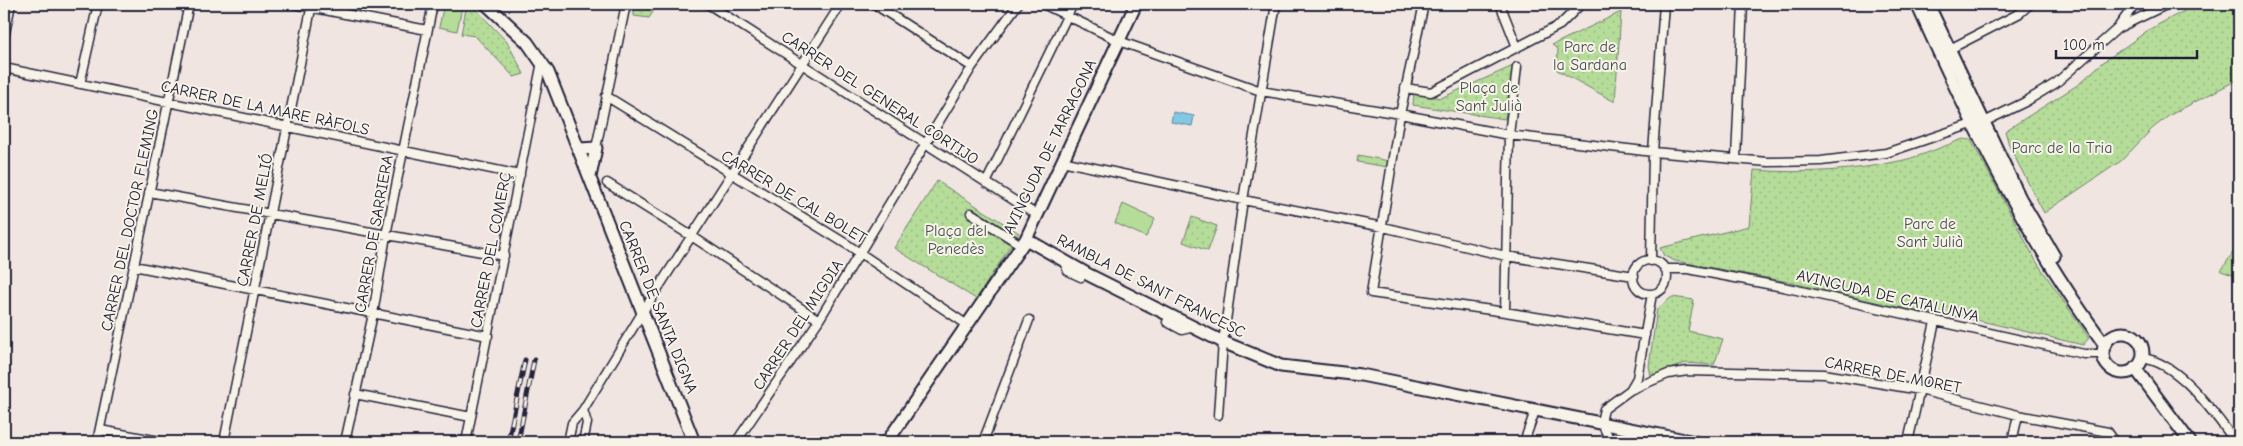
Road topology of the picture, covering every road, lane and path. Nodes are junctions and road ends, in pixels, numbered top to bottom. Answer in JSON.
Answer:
{"nodes":[{"id":1,"x":11,"y":4,"type":"edge"},
{"id":2,"x":98,"y":4,"type":"edge"},
{"id":3,"x":188,"y":4,"type":"edge"},
{"id":4,"x":294,"y":4,"type":"edge"},
{"id":5,"x":433,"y":4,"type":"edge"},
{"id":6,"x":486,"y":4,"type":"edge"},
{"id":7,"x":626,"y":4,"type":"edge"},
{"id":8,"x":708,"y":4,"type":"edge"},
{"id":9,"x":841,"y":4,"type":"edge"},
{"id":10,"x":874,"y":4,"type":"edge"},
{"id":11,"x":1018,"y":4,"type":"edge"},
{"id":12,"x":1043,"y":4,"type":"edge"},
{"id":13,"x":1073,"y":4,"type":"edge"},
{"id":14,"x":1136,"y":4,"type":"edge"},
{"id":15,"x":1276,"y":4,"type":"edge"},
{"id":16,"x":1424,"y":4,"type":"edge"},
{"id":17,"x":1500,"y":4,"type":"edge"},
{"id":18,"x":1581,"y":4,"type":"edge"},
{"id":19,"x":1664,"y":4,"type":"edge"},
{"id":20,"x":1743,"y":4,"type":"edge"},
{"id":21,"x":1917,"y":4,"type":"edge"},
{"id":22,"x":1928,"y":4,"type":"edge"},
{"id":23,"x":2030,"y":4,"type":"edge"},
{"id":24,"x":2135,"y":4,"type":"edge"},
{"id":25,"x":2168,"y":4,"type":"edge"},
{"id":26,"x":312,"y":6,"type":"edge"},
{"id":27,"x":1067,"y":16,"type":"junction"},
{"id":28,"x":2118,"y":28,"type":"junction"},
{"id":29,"x":427,"y":30,"type":"junction"},
{"id":30,"x":4,"y":38,"type":"edge"},
{"id":31,"x":1119,"y":41,"type":"junction"},
{"id":32,"x":1517,"y":47,"type":"junction"},
{"id":33,"x":1948,"y":50,"type":"junction"},
{"id":34,"x":542,"y":62,"type":"junction"},
{"id":35,"x":802,"y":63,"type":"junction"},
{"id":36,"x":972,"y":66,"type":"junction"},
{"id":37,"x":1518,"y":67,"type":"dead end"},
{"id":38,"x":4,"y":68,"type":"edge"},
{"id":39,"x":80,"y":84,"type":"junction"},
{"id":40,"x":1406,"y":88,"type":"junction"},
{"id":41,"x":1260,"y":91,"type":"junction"},
{"id":42,"x":606,"y":96,"type":"junction"},
{"id":43,"x":168,"y":102,"type":"junction"},
{"id":44,"x":1400,"y":114,"type":"junction"},
{"id":45,"x":1984,"y":122,"type":"junction"},
{"id":46,"x":1972,"y":124,"type":"junction"},
{"id":47,"x":288,"y":127,"type":"junction"},
{"id":48,"x":1509,"y":135,"type":"junction"},
{"id":49,"x":926,"y":144,"type":"junction"},
{"id":50,"x":596,"y":148,"type":"junction"},
{"id":51,"x":580,"y":149,"type":"junction"},
{"id":52,"x":403,"y":151,"type":"junction"},
{"id":53,"x":1653,"y":152,"type":"junction"},
{"id":54,"x":1736,"y":158,"type":"junction"},
{"id":55,"x":1062,"y":161,"type":"junction"},
{"id":56,"x":520,"y":175,"type":"junction"},
{"id":57,"x":732,"y":175,"type":"junction"},
{"id":58,"x":591,"y":181,"type":"junction"},
{"id":59,"x":607,"y":183,"type":"dead end"},
{"id":60,"x":986,"y":183,"type":"junction"},
{"id":61,"x":150,"y":192,"type":"junction"},
{"id":62,"x":1243,"y":200,"type":"junction"},
{"id":63,"x":971,"y":212,"type":"dead end"},
{"id":64,"x":270,"y":214,"type":"junction"},
{"id":65,"x":1037,"y":215,"type":"junction"},
{"id":66,"x":1383,"y":227,"type":"junction"},
{"id":67,"x":386,"y":235,"type":"junction"},
{"id":68,"x":693,"y":237,"type":"junction"},
{"id":69,"x":1023,"y":242,"type":"junction"},
{"id":70,"x":860,"y":253,"type":"junction"},
{"id":71,"x":504,"y":256,"type":"junction"},
{"id":72,"x":1506,"y":256,"type":"junction"},
{"id":73,"x":1063,"y":260,"type":"junction"},
{"id":74,"x":1650,"y":261,"type":"junction"},
{"id":75,"x":134,"y":266,"type":"junction"},
{"id":76,"x":1665,"y":269,"type":"junction"},
{"id":77,"x":1634,"y":276,"type":"junction"},
{"id":78,"x":1081,"y":277,"type":"dead end"},
{"id":79,"x":255,"y":290,"type":"junction"},
{"id":80,"x":1652,"y":294,"type":"junction"},
{"id":81,"x":642,"y":312,"type":"junction"},
{"id":82,"x":1505,"y":312,"type":"junction"},
{"id":83,"x":373,"y":314,"type":"junction"},
{"id":84,"x":819,"y":320,"type":"junction"},
{"id":85,"x":1029,"y":320,"type":"dead end"},
{"id":86,"x":1167,"y":322,"type":"dead end"},
{"id":87,"x":1935,"y":322,"type":"junction"},
{"id":88,"x":966,"y":324,"type":"junction"},
{"id":89,"x":1194,"y":327,"type":"junction"},
{"id":90,"x":1645,"y":335,"type":"junction"},
{"id":91,"x":488,"y":336,"type":"junction"},
{"id":92,"x":1223,"y":342,"type":"junction"},
{"id":93,"x":2106,"y":346,"type":"junction"},
{"id":94,"x":2139,"y":363,"type":"junction"},
{"id":95,"x":1630,"y":390,"type":"junction"},
{"id":96,"x":1920,"y":390,"type":"junction"},
{"id":97,"x":355,"y":394,"type":"junction"},
{"id":98,"x":583,"y":410,"type":"junction"},
{"id":99,"x":1535,"y":411,"type":"junction"},
{"id":100,"x":1218,"y":415,"type":"dead end"},
{"id":101,"x":2018,"y":415,"type":"junction"},
{"id":102,"x":471,"y":417,"type":"junction"},
{"id":103,"x":1601,"y":422,"type":"junction"},
{"id":104,"x":100,"y":430,"type":"junction"},
{"id":105,"x":97,"y":442,"type":"edge"},
{"id":106,"x":165,"y":442,"type":"edge"},
{"id":107,"x":224,"y":442,"type":"edge"},
{"id":108,"x":345,"y":442,"type":"edge"},
{"id":109,"x":466,"y":442,"type":"edge"},
{"id":110,"x":568,"y":442,"type":"edge"},
{"id":111,"x":583,"y":442,"type":"edge"},
{"id":112,"x":694,"y":442,"type":"edge"},
{"id":113,"x":736,"y":442,"type":"edge"},
{"id":114,"x":888,"y":442,"type":"edge"},
{"id":115,"x":983,"y":442,"type":"edge"},
{"id":116,"x":1524,"y":442,"type":"edge"},
{"id":117,"x":1611,"y":442,"type":"edge"},
{"id":118,"x":1695,"y":442,"type":"edge"},
{"id":119,"x":1908,"y":442,"type":"edge"},
{"id":120,"x":2012,"y":442,"type":"edge"},
{"id":121,"x":2115,"y":442,"type":"edge"},
{"id":122,"x":2190,"y":442,"type":"edge"},
{"id":123,"x":2236,"y":442,"type":"edge"}],
"edges":[{"from":1,"to":30,"type":"street"},
{"from":2,"to":39,"type":"street"},
{"from":3,"to":43,"type":"street","name":"CARRER DEL DOCTOR FLEMING"},
{"from":4,"to":26,"type":"street"},
{"from":5,"to":29,"type":"street","name":"CARRER DE SARRIERA"},
{"from":6,"to":34,"type":"street","name":"CARRER DE SANTA DIGNA"},
{"from":7,"to":42,"type":"street"},
{"from":8,"to":35,"type":"street","name":"CARRER DEL GENERAL CORTIJO"},
{"from":9,"to":35,"type":"street"},
{"from":10,"to":36,"type":"street"},
{"from":11,"to":36,"type":"street","name":"CARRER DEL MIGDIA"},
{"from":12,"to":27,"type":"street"},
{"from":13,"to":27,"type":"street"},
{"from":14,"to":31,"type":"street","name":"AVINGUDA DE TARRAGONA"},
{"from":15,"to":41,"type":"street"},
{"from":16,"to":40,"type":"street"},
{"from":17,"to":32,"type":"street"},
{"from":18,"to":32,"type":"street"},
{"from":19,"to":53,"type":"street"},
{"from":20,"to":54,"type":"street"},
{"from":21,"to":46,"type":"street"},
{"from":22,"to":33,"type":"street"},
{"from":23,"to":33,"type":"street"},
{"from":24,"to":28,"type":"street"},
{"from":25,"to":28,"type":"street"},
{"from":26,"to":29,"type":"street"},
{"from":26,"to":47,"type":"street","name":"CARRER DE MELIÓ"},
{"from":27,"to":31,"type":"street"},
{"from":27,"to":60,"type":"street"},
{"from":28,"to":45,"type":"street"},
{"from":29,"to":52,"type":"street","name":"CARRER DE SARRIERA"},
{"from":31,"to":41,"type":"street"},
{"from":31,"to":55,"type":"street","name":"AVINGUDA DE TARRAGONA"},
{"from":32,"to":40,"type":"street"},
{"from":33,"to":45,"type":"street"},
{"from":34,"to":51,"type":"street","name":"CARRER DE SANTA DIGNA"},
{"from":34,"to":56,"type":"street","name":"CARRER DEL COMERÇ"},
{"from":35,"to":49,"type":"street","name":"CARRER DEL GENERAL CORTIJO"},
{"from":35,"to":57,"type":"street"},
{"from":36,"to":49,"type":"street","name":"CARRER DEL MIGDIA"},
{"from":37,"to":48,"type":"street"},
{"from":38,"to":39,"type":"street","name":"CARRER DE LA MARE RÀFOLS"},
{"from":39,"to":43,"type":"street","name":"CARRER DE LA MARE RÀFOLS"},
{"from":40,"to":44,"type":"street"},
{"from":41,"to":44,"type":"street"},
{"from":41,"to":62,"type":"street"},
{"from":42,"to":50,"type":"street"},
{"from":42,"to":57,"type":"street","name":"CARRER DE CAL BOLET"},
{"from":43,"to":47,"type":"street","name":"CARRER DE LA MARE RÀFOLS"},
{"from":43,"to":61,"type":"street","name":"CARRER DEL DOCTOR FLEMING"},
{"from":44,"to":48,"type":"street"},
{"from":44,"to":66,"type":"street"},
{"from":45,"to":93,"type":"street"},
{"from":46,"to":54,"type":"street"},
{"from":46,"to":93,"type":"street"},
{"from":47,"to":52,"type":"street","name":"CARRER DE LA MARE RÀFOLS"},
{"from":47,"to":64,"type":"street","name":"CARRER DE MELIÓ"},
{"from":48,"to":53,"type":"street"},
{"from":48,"to":72,"type":"street"},
{"from":49,"to":60,"type":"street","name":"CARRER DEL GENERAL CORTIJO"},
{"from":49,"to":70,"type":"street","name":"CARRER DEL MIGDIA"},
{"from":50,"to":51,"type":"street"},
{"from":50,"to":58,"type":"street"},
{"from":51,"to":58,"type":"street","name":"CARRER DE SANTA DIGNA"},
{"from":52,"to":56,"type":"street","name":"CARRER DE LA MARE RÀFOLS"},
{"from":52,"to":67,"type":"street","name":"CARRER DE SARRIERA"},
{"from":53,"to":54,"type":"street"},
{"from":53,"to":74,"type":"street"},
{"from":55,"to":62,"type":"street"},
{"from":55,"to":65,"type":"street","name":"AVINGUDA DE TARRAGONA"},
{"from":56,"to":71,"type":"street","name":"CARRER DEL COMERÇ"},
{"from":57,"to":68,"type":"street"},
{"from":57,"to":70,"type":"street","name":"CARRER DE CAL BOLET"},
{"from":58,"to":81,"type":"street","name":"CARRER DE SANTA DIGNA"},
{"from":59,"to":68,"type":"street"},
{"from":60,"to":65,"type":"street","name":"CARRER DEL GENERAL CORTIJO"},
{"from":61,"to":64,"type":"street"},
{"from":61,"to":75,"type":"street","name":"CARRER DEL DOCTOR FLEMING"},
{"from":62,"to":66,"type":"street"},
{"from":62,"to":92,"type":"street"},
{"from":63,"to":69,"type":"street"},
{"from":64,"to":67,"type":"street"},
{"from":64,"to":79,"type":"street","name":"CARRER DE MELIÓ"},
{"from":65,"to":69,"type":"street","name":"AVINGUDA DE TARRAGONA"},
{"from":66,"to":72,"type":"street"},
{"from":66,"to":82,"type":"street"},
{"from":67,"to":71,"type":"street"},
{"from":67,"to":83,"type":"street","name":"CARRER DE SARRIERA"},
{"from":68,"to":81,"type":"street"},
{"from":68,"to":84,"type":"street"},
{"from":69,"to":73,"type":"street","name":"RAMBLA DE SANT FRANCESC"},
{"from":69,"to":88,"type":"street","name":"AVINGUDA DE TARRAGONA"},
{"from":70,"to":84,"type":"street","name":"CARRER DEL MIGDIA"},
{"from":70,"to":88,"type":"street","name":"CARRER DE CAL BOLET"},
{"from":71,"to":91,"type":"street","name":"CARRER DEL COMERÇ"},
{"from":72,"to":77,"type":"street"},
{"from":72,"to":82,"type":"street"},
{"from":73,"to":78,"type":"street"},
{"from":73,"to":89,"type":"street","name":"RAMBLA DE SANT FRANCESC"},
{"from":74,"to":76,"type":"street"},
{"from":74,"to":77,"type":"street"},
{"from":75,"to":79,"type":"street"},
{"from":75,"to":104,"type":"street","name":"CARRER DEL DOCTOR FLEMING"},
{"from":76,"to":80,"type":"street"},
{"from":76,"to":87,"type":"street","name":"AVINGUDA DE CATALUNYA"},
{"from":77,"to":80,"type":"street"},
{"from":79,"to":83,"type":"street"},
{"from":79,"to":107,"type":"street","name":"CARRER DE MELIÓ"},
{"from":80,"to":90,"type":"street"},
{"from":81,"to":98,"type":"street"},
{"from":81,"to":112,"type":"street","name":"CARRER DE SANTA DIGNA"},
{"from":82,"to":90,"type":"street"},
{"from":83,"to":91,"type":"street"},
{"from":83,"to":97,"type":"street","name":"CARRER DE SARRIERA"},
{"from":84,"to":113,"type":"street","name":"CARRER DEL MIGDIA"},
{"from":85,"to":115,"type":"street"},
{"from":86,"to":89,"type":"street"},
{"from":87,"to":93,"type":"street","name":"AVINGUDA DE CATALUNYA"},
{"from":87,"to":96,"type":"street"},
{"from":88,"to":114,"type":"street","name":"AVINGUDA DE TARRAGONA"},
{"from":89,"to":92,"type":"street","name":"RAMBLA DE SANT FRANCESC"},
{"from":90,"to":95,"type":"street"},
{"from":91,"to":102,"type":"street","name":"CARRER DEL COMERÇ"},
{"from":92,"to":99,"type":"street","name":"RAMBLA DE SANT FRANCESC"},
{"from":92,"to":100,"type":"street"},
{"from":93,"to":94,"type":"street"},
{"from":93,"to":94,"type":"street"},
{"from":94,"to":122,"type":"street"},
{"from":94,"to":123,"type":"street"},
{"from":95,"to":96,"type":"street","name":"CARRER DE MORET"},
{"from":95,"to":103,"type":"street","name":"CARRER DE MORET"},
{"from":96,"to":101,"type":"street","name":"CARRER DE MORET"},
{"from":96,"to":119,"type":"street"},
{"from":97,"to":102,"type":"street"},
{"from":97,"to":108,"type":"street","name":"CARRER DE SARRIERA"},
{"from":98,"to":110,"type":"street"},
{"from":98,"to":111,"type":"street"},
{"from":99,"to":103,"type":"street","name":"RAMBLA DE SANT FRANCESC"},
{"from":99,"to":116,"type":"street"},
{"from":101,"to":120,"type":"street"},
{"from":101,"to":121,"type":"street","name":"CARRER DE MORET"},
{"from":102,"to":109,"type":"street","name":"CARRER DEL COMERÇ"},
{"from":103,"to":117,"type":"street"},
{"from":103,"to":118,"type":"street","name":"RAMBLA DE SANT FRANCESC"},
{"from":104,"to":105,"type":"street","name":"CARRER DEL DOCTOR FLEMING"},
{"from":104,"to":106,"type":"street"}]}
